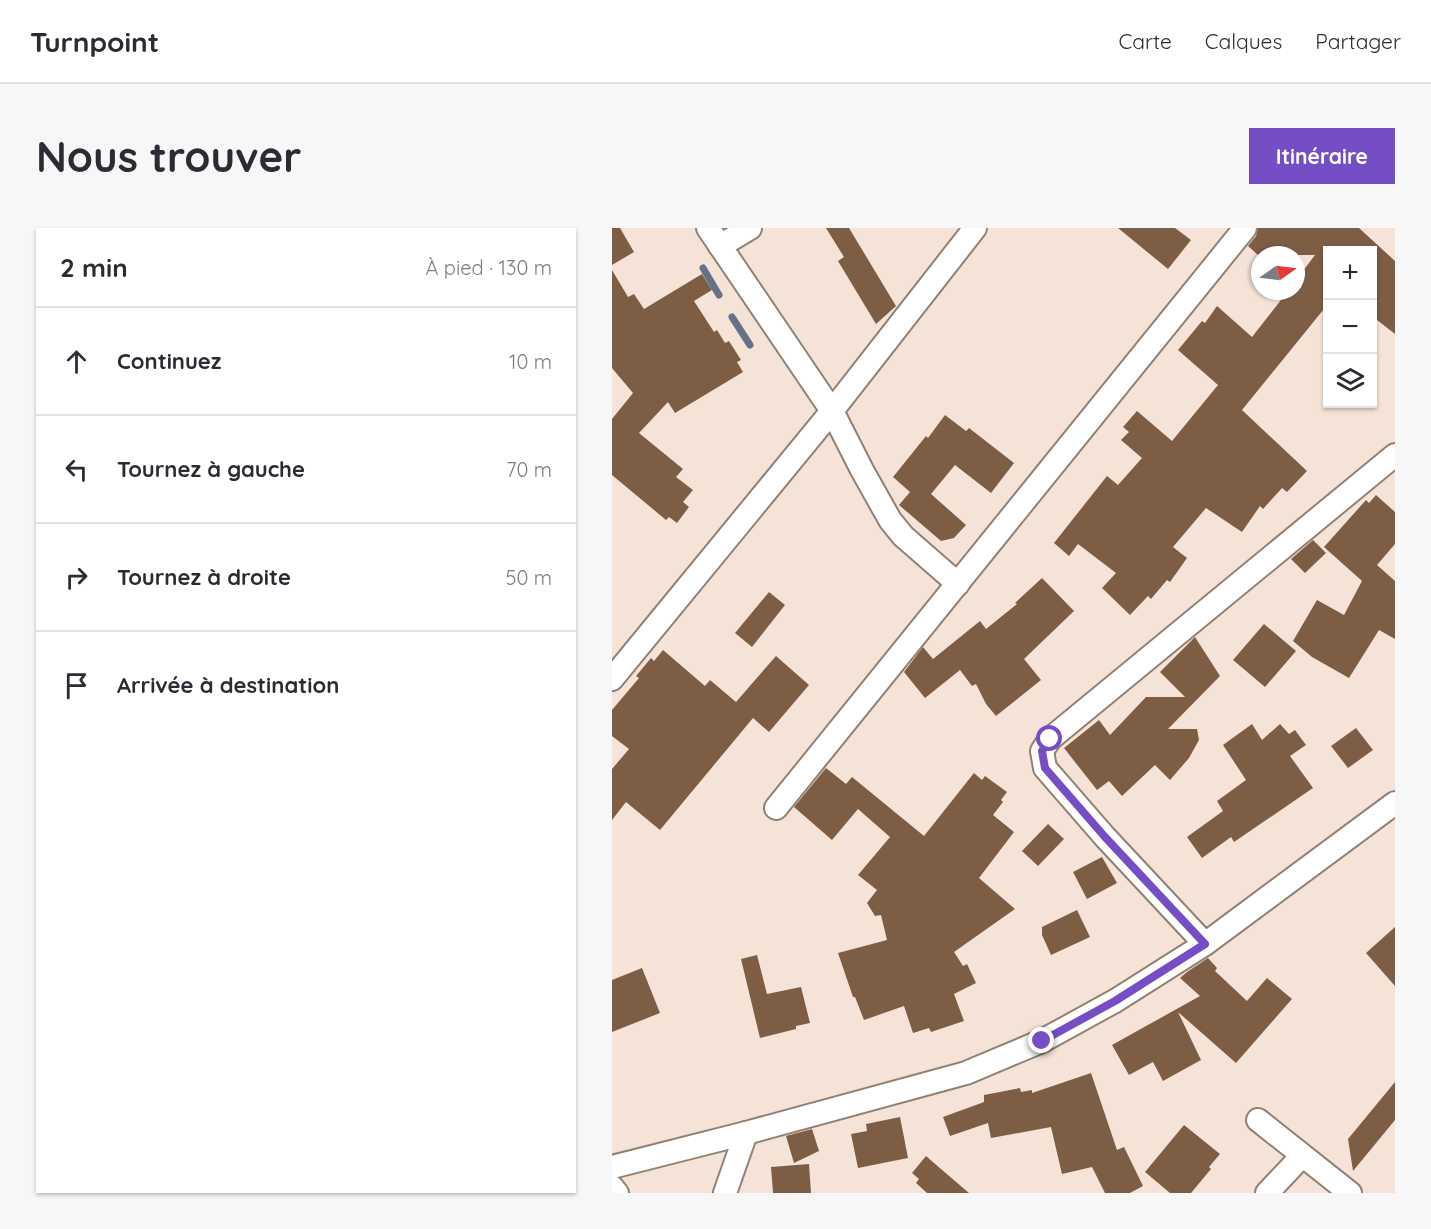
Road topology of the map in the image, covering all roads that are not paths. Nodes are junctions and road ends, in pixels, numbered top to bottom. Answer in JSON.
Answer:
{"nodes":[{"id":1,"x":750,"y":228,"type":"edge"},
{"id":2,"x":975,"y":228,"type":"edge"},
{"id":3,"x":1245,"y":228,"type":"edge"},
{"id":4,"x":714,"y":237,"type":"edge"},
{"id":5,"x":832,"y":411,"type":"junction"},
{"id":6,"x":1395,"y":455,"type":"edge"},
{"id":7,"x":958,"y":584,"type":"junction"},
{"id":8,"x":612,"y":679,"type":"edge"},
{"id":9,"x":1395,"y":803,"type":"edge"},
{"id":10,"x":776,"y":808,"type":"dead end"},
{"id":11,"x":1205,"y":944,"type":"junction"},
{"id":12,"x":1258,"y":1119,"type":"dead end"},
{"id":13,"x":746,"y":1134,"type":"junction"},
{"id":14,"x":1302,"y":1156,"type":"junction"},
{"id":15,"x":612,"y":1167,"type":"edge"},
{"id":16,"x":612,"y":1187,"type":"edge"},
{"id":17,"x":617,"y":1193,"type":"edge"},
{"id":18,"x":725,"y":1193,"type":"edge"},
{"id":19,"x":1267,"y":1193,"type":"edge"},
{"id":20,"x":1350,"y":1193,"type":"edge"}],
"edges":[{"from":1,"to":4,"type":"street"},
{"from":2,"to":5,"type":"street"},
{"from":3,"to":7,"type":"street"},
{"from":4,"to":5,"type":"street"},
{"from":5,"to":7,"type":"street"},
{"from":5,"to":8,"type":"street"},
{"from":6,"to":11,"type":"street"},
{"from":7,"to":10,"type":"street"},
{"from":9,"to":11,"type":"street"},
{"from":11,"to":13,"type":"street"},
{"from":12,"to":14,"type":"street"},
{"from":13,"to":15,"type":"street"},
{"from":13,"to":18,"type":"street"},
{"from":14,"to":19,"type":"street"},
{"from":14,"to":20,"type":"street"},
{"from":16,"to":17,"type":"street"}]}
